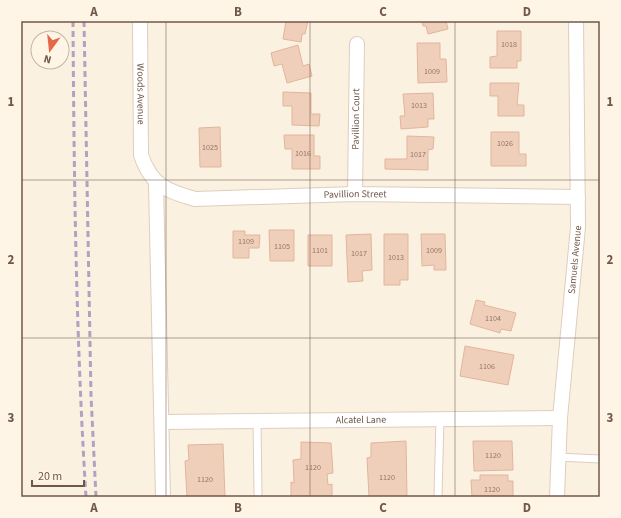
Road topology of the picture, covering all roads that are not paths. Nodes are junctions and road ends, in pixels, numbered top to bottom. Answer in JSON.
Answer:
{"nodes":[{"id":1,"x":140,"y":21,"type":"edge"},
{"id":2,"x":576,"y":21,"type":"edge"},
{"id":3,"x":357,"y":44,"type":"dead end"},
{"id":4,"x":156,"y":184,"type":"junction"},
{"id":5,"x":355,"y":194,"type":"junction"},
{"id":6,"x":578,"y":197,"type":"junction"},
{"id":7,"x":560,"y":418,"type":"junction"},
{"id":8,"x":440,"y":419,"type":"junction"},
{"id":9,"x":257,"y":421,"type":"junction"},
{"id":10,"x":162,"y":422,"type":"junction"},
{"id":11,"x":557,"y":457,"type":"junction"},
{"id":12,"x":600,"y":459,"type":"edge"},
{"id":13,"x":258,"y":494,"type":"dead end"},
{"id":14,"x":438,"y":496,"type":"edge"},
{"id":15,"x":163,"y":497,"type":"edge"},
{"id":16,"x":557,"y":497,"type":"edge"}],
"edges":[{"from":1,"to":4,"type":"street","name":"Woods Avenue"},
{"from":2,"to":6,"type":"street","name":"Samuels Avenue"},
{"from":3,"to":5,"type":"street","name":"Pavillion Court"},
{"from":4,"to":5,"type":"street","name":"Pavillion Street"},
{"from":4,"to":10,"type":"street"},
{"from":5,"to":6,"type":"street","name":"Pavillion Street"},
{"from":6,"to":7,"type":"street","name":"Samuels Avenue"},
{"from":7,"to":8,"type":"street","name":"Alcatel Lane"},
{"from":7,"to":11,"type":"street","name":"Samuels Avenue"},
{"from":8,"to":9,"type":"street","name":"Alcatel Lane"},
{"from":8,"to":14,"type":"lane"},
{"from":9,"to":10,"type":"street","name":"Alcatel Lane"},
{"from":9,"to":13,"type":"lane"},
{"from":10,"to":15,"type":"street"},
{"from":11,"to":12,"type":"lane"},
{"from":11,"to":16,"type":"street","name":"Samuels Avenue"}]}
